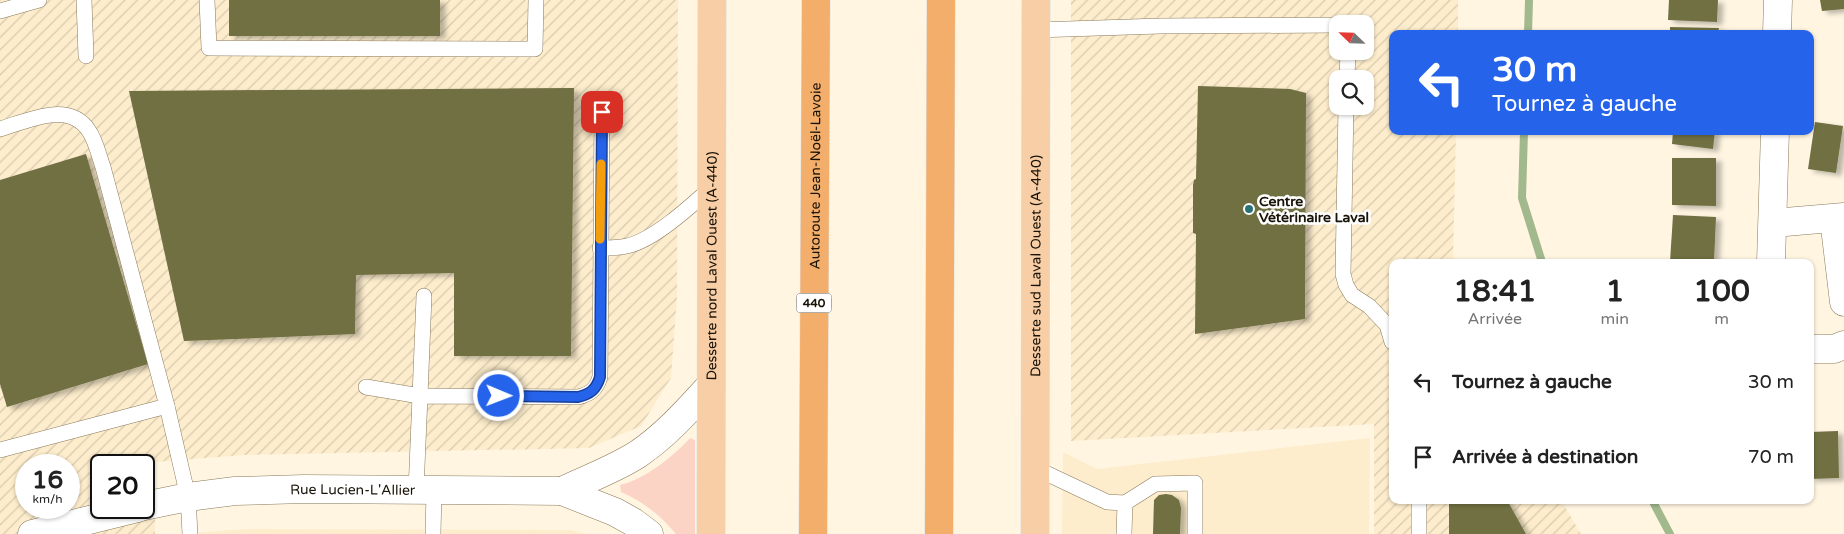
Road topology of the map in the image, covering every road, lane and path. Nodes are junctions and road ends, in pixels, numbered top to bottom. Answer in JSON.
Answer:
{"nodes":[{"id":1,"x":39,"y":0,"type":"edge"},
{"id":2,"x":84,"y":0,"type":"edge"},
{"id":3,"x":207,"y":0,"type":"edge"},
{"id":4,"x":536,"y":0,"type":"edge"},
{"id":5,"x":816,"y":0,"type":"edge"},
{"id":6,"x":941,"y":0,"type":"edge"},
{"id":7,"x":1036,"y":0,"type":"edge"},
{"id":8,"x":1778,"y":0,"type":"edge"},
{"id":9,"x":707,"y":6,"type":"edge"},
{"id":10,"x":0,"y":11,"type":"edge"},
{"id":11,"x":1329,"y":25,"type":"edge"},
{"id":12,"x":1036,"y":30,"type":"junction"},
{"id":13,"x":1777,"y":30,"type":"edge"},
{"id":14,"x":86,"y":56,"type":"dead end"},
{"id":15,"x":602,"y":112,"type":"dead end"},
{"id":16,"x":1346,"y":115,"type":"edge"},
{"id":17,"x":0,"y":129,"type":"edge"},
{"id":18,"x":1775,"y":135,"type":"edge"},
{"id":19,"x":712,"y":187,"type":"junction"},
{"id":20,"x":1839,"y":218,"type":"edge"},
{"id":21,"x":1773,"y":223,"type":"junction"},
{"id":22,"x":600,"y":248,"type":"junction"},
{"id":23,"x":1771,"y":259,"type":"edge"},
{"id":24,"x":424,"y":296,"type":"dead end"},
{"id":25,"x":1844,"y":302,"type":"edge"},
{"id":26,"x":1389,"y":332,"type":"edge"},
{"id":27,"x":1844,"y":345,"type":"edge"},
{"id":28,"x":1814,"y":349,"type":"edge"},
{"id":29,"x":710,"y":386,"type":"junction"},
{"id":30,"x":366,"y":387,"type":"dead end"},
{"id":31,"x":420,"y":396,"type":"junction"},
{"id":32,"x":167,"y":406,"type":"junction"},
{"id":33,"x":0,"y":450,"type":"edge"},
{"id":34,"x":1036,"y":468,"type":"junction"},
{"id":35,"x":425,"y":491,"type":"junction"},
{"id":36,"x":562,"y":491,"type":"junction"},
{"id":37,"x":188,"y":497,"type":"junction"},
{"id":38,"x":1125,"y":503,"type":"junction"},
{"id":39,"x":155,"y":504,"type":"edge"},
{"id":40,"x":1419,"y":504,"type":"edge"},
{"id":41,"x":93,"y":519,"type":"edge"},
{"id":42,"x":32,"y":534,"type":"edge"},
{"id":43,"x":190,"y":534,"type":"edge"},
{"id":44,"x":433,"y":534,"type":"edge"},
{"id":45,"x":648,"y":534,"type":"edge"},
{"id":46,"x":711,"y":534,"type":"edge"},
{"id":47,"x":813,"y":534,"type":"edge"},
{"id":48,"x":939,"y":534,"type":"edge"},
{"id":49,"x":1035,"y":534,"type":"edge"},
{"id":50,"x":1124,"y":534,"type":"edge"},
{"id":51,"x":1195,"y":534,"type":"edge"},
{"id":52,"x":1419,"y":534,"type":"edge"}],
"edges":[{"from":1,"to":10,"type":"lane"},
{"from":2,"to":14,"type":"lane"},
{"from":3,"to":4,"type":"lane"},
{"from":5,"to":47,"type":"highway","name":"Autoroute Jean-Noël-Lavoie","number":"440"},
{"from":6,"to":48,"type":"highway"},
{"from":7,"to":12,"type":"main road","name":"Desserte sud Laval Ouest (A-440)"},
{"from":8,"to":13,"type":"street"},
{"from":9,"to":19,"type":"main road","name":"Desserte nord Laval Ouest (A-440)"},
{"from":11,"to":12,"type":"lane"},
{"from":12,"to":34,"type":"main road","name":"Desserte sud Laval Ouest (A-440)"},
{"from":15,"to":22,"type":"lane"},
{"from":16,"to":26,"type":"lane"},
{"from":17,"to":32,"type":"lane"},
{"from":18,"to":21,"type":"street"},
{"from":19,"to":22,"type":"lane"},
{"from":19,"to":29,"type":"main road","name":"Desserte nord Laval Ouest (A-440)"},
{"from":20,"to":21,"type":"street"},
{"from":20,"to":25,"type":"street"},
{"from":21,"to":23,"type":"street"},
{"from":22,"to":31,"type":"lane"},
{"from":24,"to":31,"type":"lane"},
{"from":27,"to":28,"type":"street"},
{"from":29,"to":36,"type":"street","name":"Rue Lucien-L'Allier"},
{"from":29,"to":46,"type":"main road","name":"Desserte nord Laval Ouest (A-440)"},
{"from":30,"to":31,"type":"lane"},
{"from":31,"to":35,"type":"lane"},
{"from":32,"to":33,"type":"lane"},
{"from":32,"to":37,"type":"lane"},
{"from":34,"to":38,"type":"lane"},
{"from":34,"to":49,"type":"main road","name":"Desserte sud Laval Ouest (A-440)"},
{"from":35,"to":36,"type":"street","name":"Rue Lucien-L'Allier"},
{"from":35,"to":37,"type":"street","name":"Rue Lucien-L'Allier"},
{"from":35,"to":44,"type":"lane"},
{"from":36,"to":45,"type":"street","name":"Rue Lucien-L'Allier"},
{"from":37,"to":39,"type":"street","name":"Rue Lucien-L'Allier"},
{"from":37,"to":43,"type":"lane"},
{"from":38,"to":50,"type":"lane"},
{"from":38,"to":51,"type":"lane"},
{"from":40,"to":52,"type":"lane"},
{"from":41,"to":42,"type":"street"}]}
